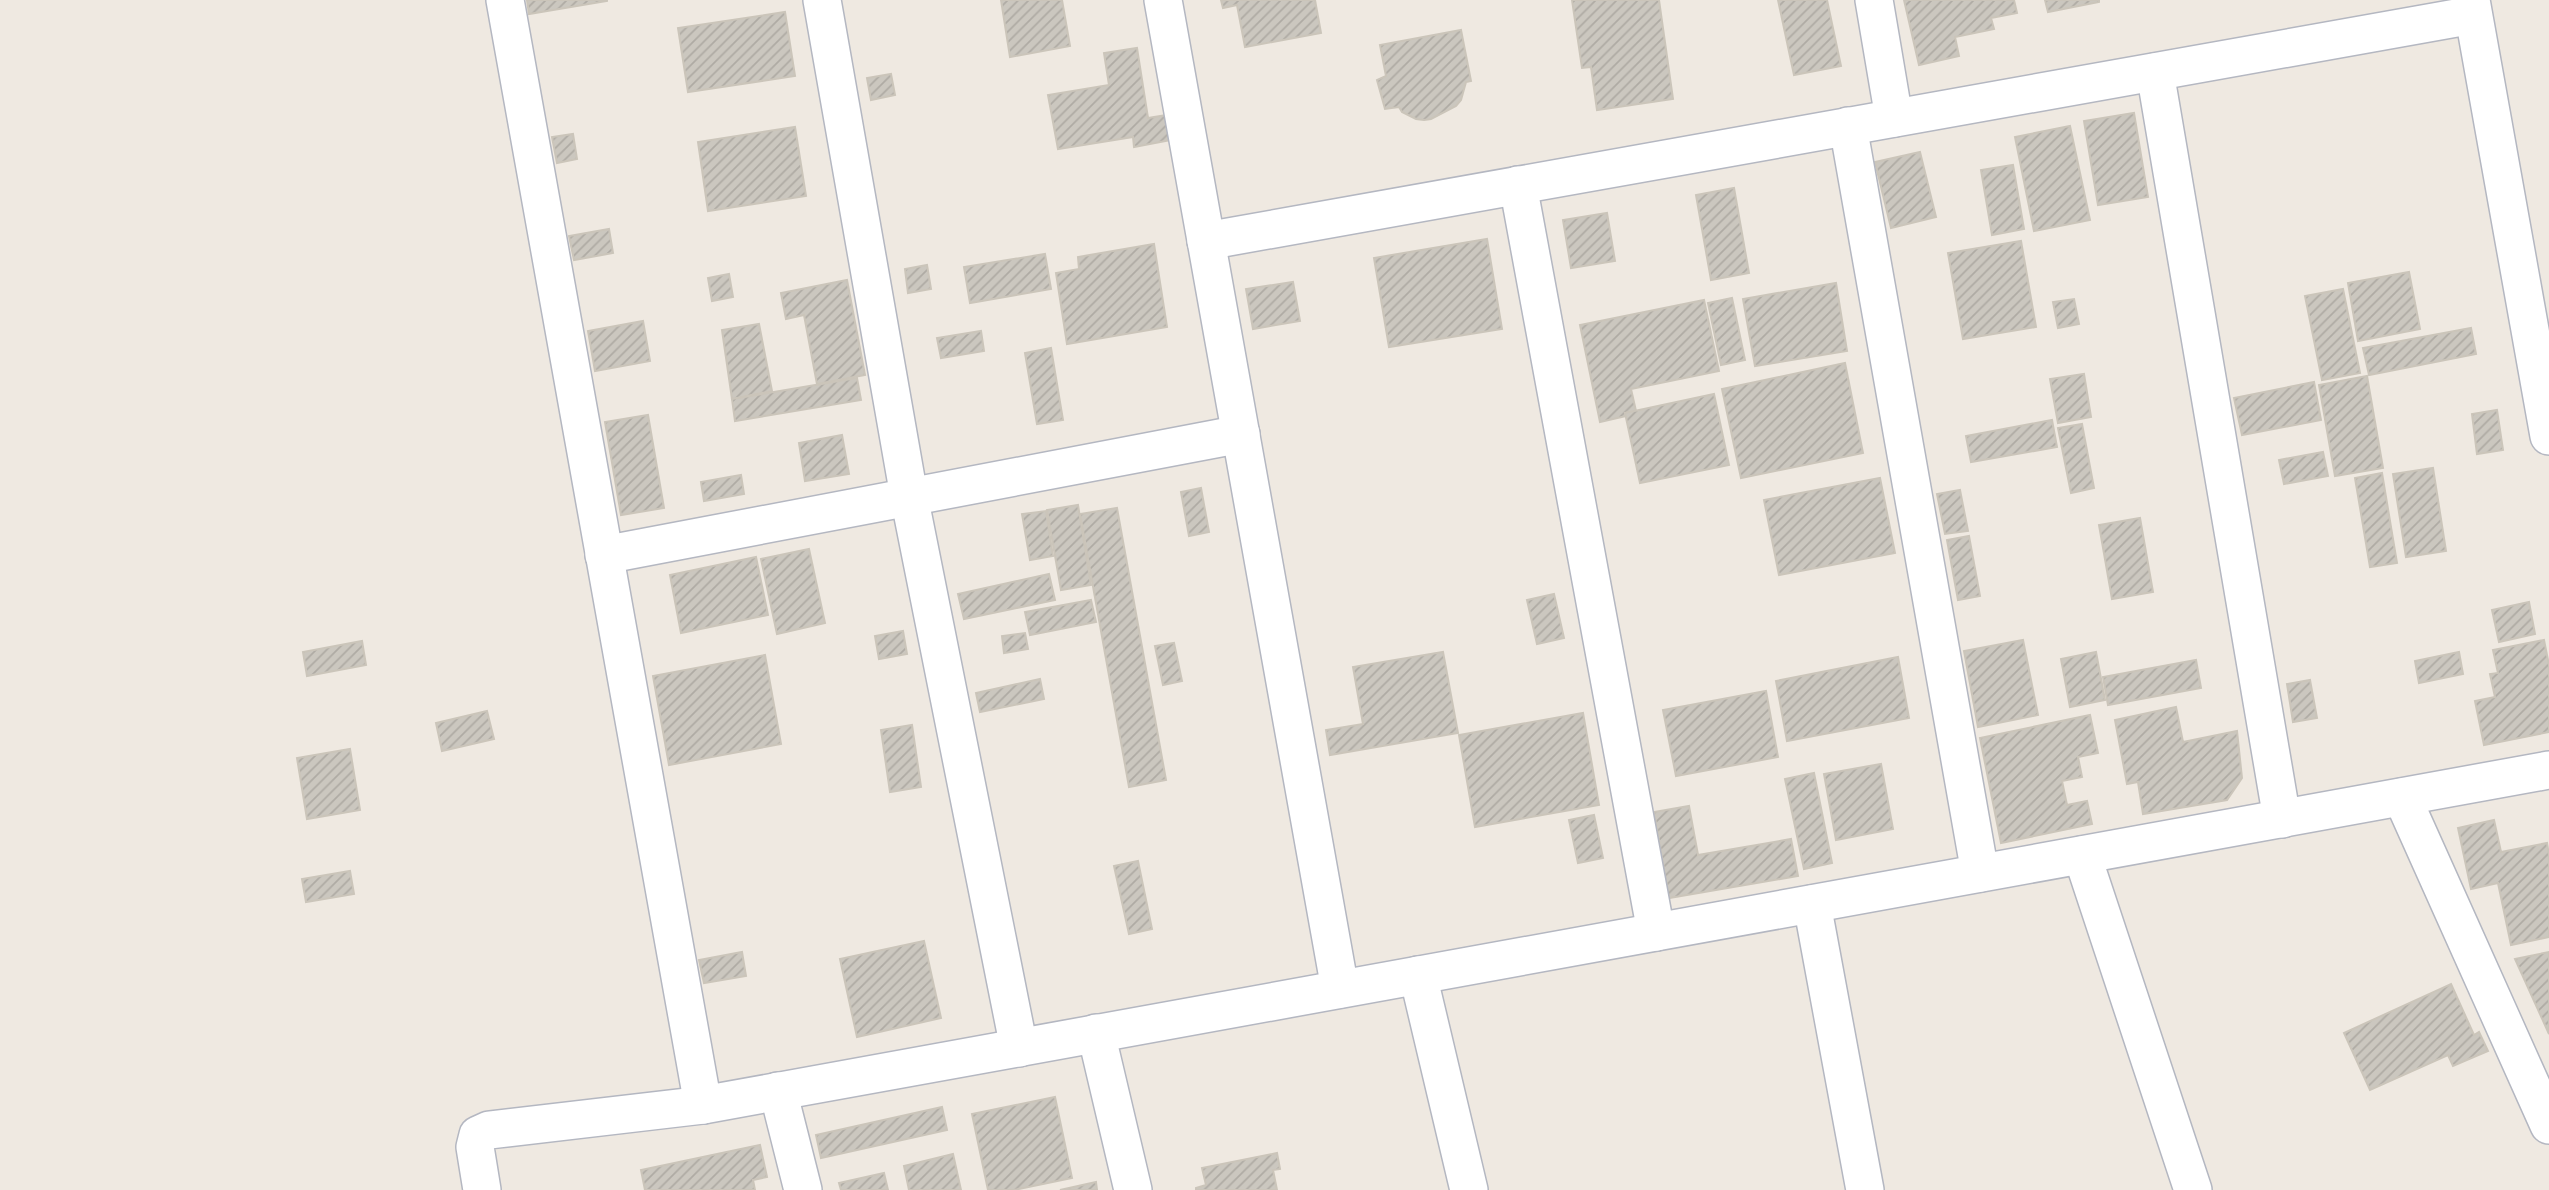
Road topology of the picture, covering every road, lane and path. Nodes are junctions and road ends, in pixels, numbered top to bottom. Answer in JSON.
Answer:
{"nodes":[{"id":1,"x":505,"y":0,"type":"edge"},
{"id":2,"x":822,"y":0,"type":"edge"},
{"id":3,"x":1163,"y":0,"type":"edge"},
{"id":4,"x":1874,"y":0,"type":"edge"},
{"id":5,"x":2472,"y":7,"type":"edge"},
{"id":6,"x":2155,"y":72,"type":"junction"},
{"id":7,"x":1894,"y":118,"type":"junction"},
{"id":8,"x":1848,"y":126,"type":"junction"},
{"id":9,"x":1518,"y":185,"type":"junction"},
{"id":10,"x":1206,"y":241,"type":"junction"},
{"id":11,"x":1241,"y":434,"type":"junction"},
{"id":12,"x":2549,"y":436,"type":"edge"},
{"id":13,"x":909,"y":496,"type":"junction"},
{"id":14,"x":604,"y":555,"type":"junction"},
{"id":15,"x":2549,"y":771,"type":"edge"},
{"id":16,"x":2402,"y":797,"type":"junction"},
{"id":17,"x":2282,"y":819,"type":"junction"},
{"id":18,"x":2082,"y":855,"type":"junction"},
{"id":19,"x":1980,"y":873,"type":"junction"},
{"id":20,"x":1812,"y":904,"type":"junction"},
{"id":21,"x":1656,"y":932,"type":"junction"},
{"id":22,"x":1418,"y":975,"type":"junction"},
{"id":23,"x":1340,"y":989,"type":"junction"},
{"id":24,"x":1096,"y":1033,"type":"junction"},
{"id":25,"x":1018,"y":1048,"type":"junction"},
{"id":26,"x":778,"y":1091,"type":"junction"},
{"id":27,"x":2541,"y":1091,"type":"edge"},
{"id":28,"x":703,"y":1105,"type":"junction"},
{"id":29,"x":2549,"y":1125,"type":"edge"},
{"id":30,"x":482,"y":1190,"type":"edge"},
{"id":31,"x":803,"y":1190,"type":"edge"},
{"id":32,"x":1133,"y":1190,"type":"edge"},
{"id":33,"x":1469,"y":1190,"type":"edge"},
{"id":34,"x":1865,"y":1190,"type":"edge"},
{"id":35,"x":2193,"y":1190,"type":"edge"}],
"edges":[{"from":1,"to":14,"type":"street"},
{"from":2,"to":13,"type":"street"},
{"from":3,"to":10,"type":"street"},
{"from":4,"to":7,"type":"street"},
{"from":5,"to":6,"type":"street"},
{"from":5,"to":12,"type":"street"},
{"from":6,"to":7,"type":"street"},
{"from":6,"to":17,"type":"street"},
{"from":7,"to":8,"type":"street"},
{"from":8,"to":9,"type":"street"},
{"from":8,"to":19,"type":"street"},
{"from":9,"to":10,"type":"street"},
{"from":9,"to":21,"type":"street"},
{"from":10,"to":11,"type":"street"},
{"from":11,"to":13,"type":"street"},
{"from":11,"to":23,"type":"street"},
{"from":13,"to":14,"type":"street"},
{"from":13,"to":25,"type":"street"},
{"from":14,"to":28,"type":"street"},
{"from":15,"to":16,"type":"street"},
{"from":16,"to":17,"type":"street"},
{"from":16,"to":27,"type":"street"},
{"from":17,"to":18,"type":"street"},
{"from":18,"to":19,"type":"street"},
{"from":18,"to":35,"type":"street"},
{"from":19,"to":20,"type":"street"},
{"from":20,"to":21,"type":"street"},
{"from":20,"to":34,"type":"street"},
{"from":21,"to":22,"type":"street"},
{"from":22,"to":23,"type":"street"},
{"from":22,"to":33,"type":"street"},
{"from":23,"to":24,"type":"street"},
{"from":24,"to":25,"type":"street"},
{"from":24,"to":32,"type":"street"},
{"from":25,"to":26,"type":"street"},
{"from":26,"to":28,"type":"street"},
{"from":26,"to":31,"type":"street"},
{"from":27,"to":29,"type":"street"},
{"from":28,"to":30,"type":"street"}]}
